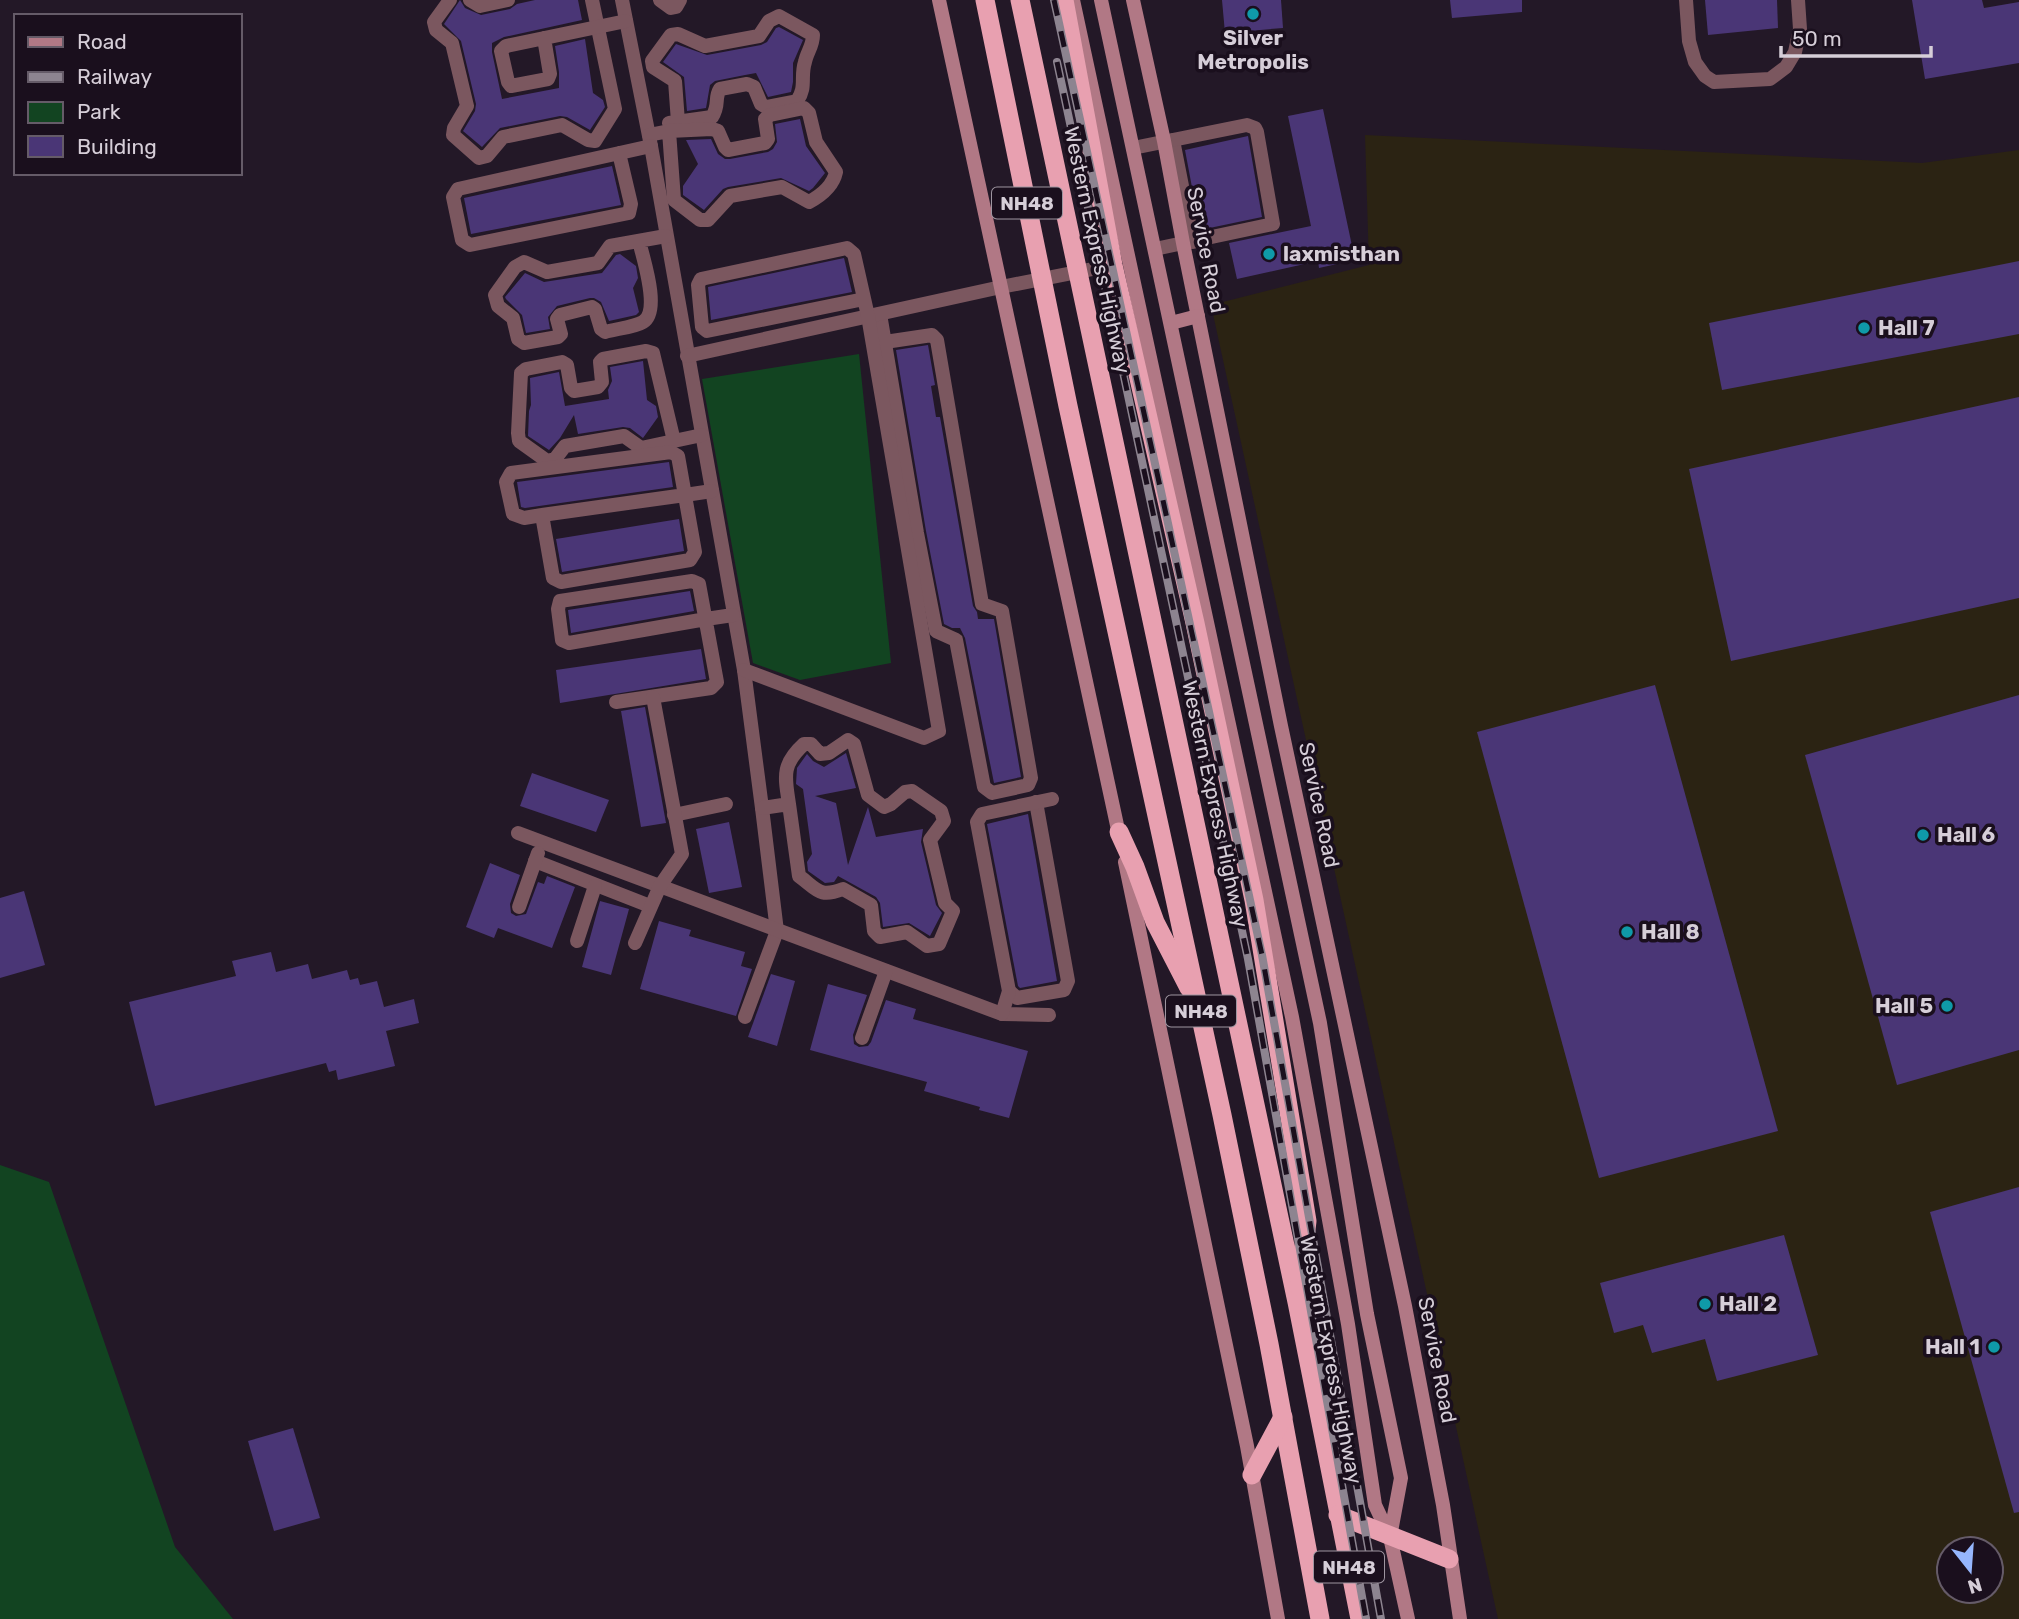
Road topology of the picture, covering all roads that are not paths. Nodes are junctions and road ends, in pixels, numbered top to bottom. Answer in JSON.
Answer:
{"nodes":[{"id":1,"x":450,"y":0,"type":"edge"},
{"id":2,"x":470,"y":0,"type":"edge"},
{"id":3,"x":508,"y":0,"type":"edge"},
{"id":4,"x":592,"y":0,"type":"edge"},
{"id":5,"x":622,"y":0,"type":"edge"},
{"id":6,"x":660,"y":0,"type":"edge"},
{"id":7,"x":680,"y":0,"type":"edge"},
{"id":8,"x":939,"y":0,"type":"edge"},
{"id":9,"x":985,"y":0,"type":"edge"},
{"id":10,"x":1020,"y":0,"type":"edge"},
{"id":11,"x":1064,"y":0,"type":"edge"},
{"id":12,"x":1073,"y":0,"type":"edge"},
{"id":13,"x":1101,"y":0,"type":"edge"},
{"id":14,"x":1133,"y":0,"type":"edge"},
{"id":15,"x":1686,"y":0,"type":"edge"},
{"id":16,"x":1798,"y":0,"type":"edge"},
{"id":17,"x":626,"y":21,"type":"junction"},
{"id":18,"x":599,"y":26,"type":"junction"},
{"id":19,"x":544,"y":38,"type":"dead end"},
{"id":20,"x":674,"y":126,"type":"junction"},
{"id":21,"x":649,"y":136,"type":"junction"},
{"id":22,"x":1168,"y":141,"type":"junction"},
{"id":23,"x":1133,"y":148,"type":"junction"},
{"id":24,"x":619,"y":153,"type":"junction"},
{"id":25,"x":666,"y":236,"type":"junction"},
{"id":26,"x":639,"y":242,"type":"junction"},
{"id":27,"x":1188,"y":243,"type":"junction"},
{"id":28,"x":1155,"y":249,"type":"junction"},
{"id":29,"x":1113,"y":265,"type":"junction"},
{"id":30,"x":1001,"y":287,"type":"junction"},
{"id":31,"x":864,"y":299,"type":"junction"},
{"id":32,"x":874,"y":315,"type":"junction"},
{"id":33,"x":1198,"y":316,"type":"junction"},
{"id":34,"x":1171,"y":323,"type":"junction"},
{"id":35,"x":885,"y":342,"type":"junction"},
{"id":36,"x":688,"y":356,"type":"junction"},
{"id":37,"x":702,"y":435,"type":"junction"},
{"id":38,"x":674,"y":441,"type":"junction"},
{"id":39,"x":712,"y":491,"type":"junction"},
{"id":40,"x":685,"y":495,"type":"junction"},
{"id":41,"x":542,"y":515,"type":"junction"},
{"id":42,"x":733,"y":615,"type":"junction"},
{"id":43,"x":706,"y":620,"type":"junction"},
{"id":44,"x":1262,"y":633,"type":"junction"},
{"id":45,"x":1238,"y":638,"type":"junction"},
{"id":46,"x":744,"y":670,"type":"junction"},
{"id":47,"x":653,"y":697,"type":"junction"},
{"id":48,"x":616,"y":702,"type":"dead end"},
{"id":49,"x":1052,"y":799,"type":"dead end"},
{"id":50,"x":1035,"y":803,"type":"junction"},
{"id":51,"x":726,"y":804,"type":"dead end"},
{"id":52,"x":789,"y":804,"type":"junction"},
{"id":53,"x":762,"y":808,"type":"junction"},
{"id":54,"x":674,"y":815,"type":"junction"},
{"id":55,"x":1119,"y":832,"type":"junction"},
{"id":56,"x":518,"y":833,"type":"dead end"},
{"id":57,"x":542,"y":842,"type":"junction"},
{"id":58,"x":535,"y":861,"type":"junction"},
{"id":59,"x":595,"y":886,"type":"junction"},
{"id":60,"x":660,"y":886,"type":"junction"},
{"id":61,"x":650,"y":906,"type":"junction"},
{"id":62,"x":519,"y":907,"type":"dead end"},
{"id":63,"x":776,"y":931,"type":"junction"},
{"id":64,"x":577,"y":940,"type":"dead end"},
{"id":65,"x":635,"y":943,"type":"dead end"},
{"id":66,"x":886,"y":971,"type":"junction"},
{"id":67,"x":1009,"y":991,"type":"junction"},
{"id":68,"x":1340,"y":1006,"type":"junction"},
{"id":69,"x":1200,"y":1007,"type":"junction"},
{"id":70,"x":1317,"y":1010,"type":"junction"},
{"id":71,"x":1002,"y":1014,"type":"junction"},
{"id":72,"x":1049,"y":1015,"type":"dead end"},
{"id":73,"x":745,"y":1017,"type":"dead end"},
{"id":74,"x":862,"y":1038,"type":"dead end"},
{"id":75,"x":1297,"y":1302,"type":"junction"},
{"id":76,"x":1283,"y":1417,"type":"junction"},
{"id":77,"x":1252,"y":1475,"type":"junction"},
{"id":78,"x":1338,"y":1515,"type":"junction"},
{"id":79,"x":1390,"y":1536,"type":"junction"},
{"id":80,"x":1450,"y":1559,"type":"junction"},
{"id":81,"x":1278,"y":1619,"type":"edge"},
{"id":82,"x":1320,"y":1619,"type":"edge"},
{"id":83,"x":1360,"y":1619,"type":"edge"},
{"id":84,"x":1408,"y":1619,"type":"edge"},
{"id":85,"x":1460,"y":1619,"type":"edge"}],
"edges":[{"from":1,"to":18,"type":"street"},
{"from":2,"to":3,"type":"street"},
{"from":4,"to":18,"type":"street"},
{"from":5,"to":17,"type":"street"},
{"from":6,"to":7,"type":"street"},
{"from":8,"to":30,"type":"main road"},
{"from":9,"to":69,"type":"highway","number":"NH48"},
{"from":10,"to":75,"type":"highway","name":"Western Express Highway","number":"NH48"},
{"from":11,"to":29,"type":"highway"},
{"from":12,"to":79,"type":"main road"},
{"from":13,"to":23,"type":"main road"},
{"from":14,"to":22,"type":"main road","name":"Service Road"},
{"from":15,"to":16,"type":"street"},
{"from":17,"to":18,"type":"street"},
{"from":17,"to":21,"type":"street"},
{"from":18,"to":19,"type":"street"},
{"from":20,"to":20,"type":"street"},
{"from":20,"to":20,"type":"street"},
{"from":20,"to":21,"type":"street"},
{"from":21,"to":24,"type":"street"},
{"from":21,"to":25,"type":"street"},
{"from":22,"to":23,"type":"street"},
{"from":22,"to":27,"type":"main road","name":"Service Road"},
{"from":22,"to":27,"type":"street"},
{"from":23,"to":28,"type":"main road"},
{"from":24,"to":24,"type":"street"},
{"from":25,"to":26,"type":"street"},
{"from":25,"to":36,"type":"street"},
{"from":26,"to":26,"type":"street"},
{"from":27,"to":28,"type":"street"},
{"from":27,"to":33,"type":"main road","name":"Service Road"},
{"from":28,"to":34,"type":"main road"},
{"from":29,"to":30,"type":"street"},
{"from":29,"to":75,"type":"highway"},
{"from":30,"to":32,"type":"street"},
{"from":30,"to":55,"type":"main road"},
{"from":31,"to":31,"type":"street"},
{"from":31,"to":32,"type":"street"},
{"from":32,"to":35,"type":"street"},
{"from":32,"to":36,"type":"street"},
{"from":32,"to":46,"type":"street"},
{"from":33,"to":34,"type":"main road"},
{"from":33,"to":44,"type":"main road","name":"Service Road"},
{"from":34,"to":45,"type":"main road"},
{"from":35,"to":35,"type":"street"},
{"from":36,"to":37,"type":"street"},
{"from":37,"to":38,"type":"street"},
{"from":37,"to":39,"type":"street"},
{"from":38,"to":38,"type":"street"},
{"from":39,"to":40,"type":"street"},
{"from":39,"to":42,"type":"street"},
{"from":40,"to":41,"type":"street"},
{"from":40,"to":41,"type":"street"},
{"from":40,"to":41,"type":"street"},
{"from":42,"to":43,"type":"street"},
{"from":42,"to":46,"type":"street"},
{"from":43,"to":43,"type":"street"},
{"from":43,"to":47,"type":"street"},
{"from":44,"to":45,"type":"main road"},
{"from":44,"to":68,"type":"main road","name":"Service Road"},
{"from":45,"to":70,"type":"main road"},
{"from":46,"to":53,"type":"street"},
{"from":47,"to":48,"type":"street"},
{"from":47,"to":54,"type":"street"},
{"from":49,"to":50,"type":"street"},
{"from":50,"to":67,"type":"street"},
{"from":50,"to":67,"type":"street"},
{"from":51,"to":54,"type":"street"},
{"from":52,"to":52,"type":"street"},
{"from":52,"to":53,"type":"street"},
{"from":53,"to":63,"type":"street"},
{"from":54,"to":60,"type":"street"},
{"from":55,"to":69,"type":"highway"},
{"from":55,"to":77,"type":"main road"},
{"from":56,"to":57,"type":"street"},
{"from":57,"to":58,"type":"street"},
{"from":57,"to":60,"type":"street"},
{"from":58,"to":59,"type":"street"},
{"from":58,"to":62,"type":"street"},
{"from":59,"to":61,"type":"street"},
{"from":59,"to":64,"type":"street"},
{"from":60,"to":61,"type":"street"},
{"from":60,"to":63,"type":"street"},
{"from":61,"to":65,"type":"street"},
{"from":63,"to":66,"type":"street"},
{"from":63,"to":73,"type":"street"},
{"from":66,"to":71,"type":"street"},
{"from":66,"to":74,"type":"street"},
{"from":67,"to":71,"type":"street"},
{"from":68,"to":70,"type":"main road"},
{"from":68,"to":80,"type":"main road","name":"Service Road"},
{"from":69,"to":76,"type":"highway","number":"NH48"},
{"from":70,"to":79,"type":"main road"},
{"from":71,"to":72,"type":"street"},
{"from":75,"to":78,"type":"highway","name":"Western Express Highway","number":"NH48"},
{"from":76,"to":77,"type":"highway"},
{"from":76,"to":82,"type":"highway","number":"NH48"},
{"from":77,"to":81,"type":"main road"},
{"from":78,"to":79,"type":"highway"},
{"from":78,"to":83,"type":"highway","name":"Western Express Highway","number":"NH48"},
{"from":79,"to":80,"type":"highway"},
{"from":79,"to":84,"type":"main road"},
{"from":80,"to":85,"type":"main road","name":"Service Road"}]}
